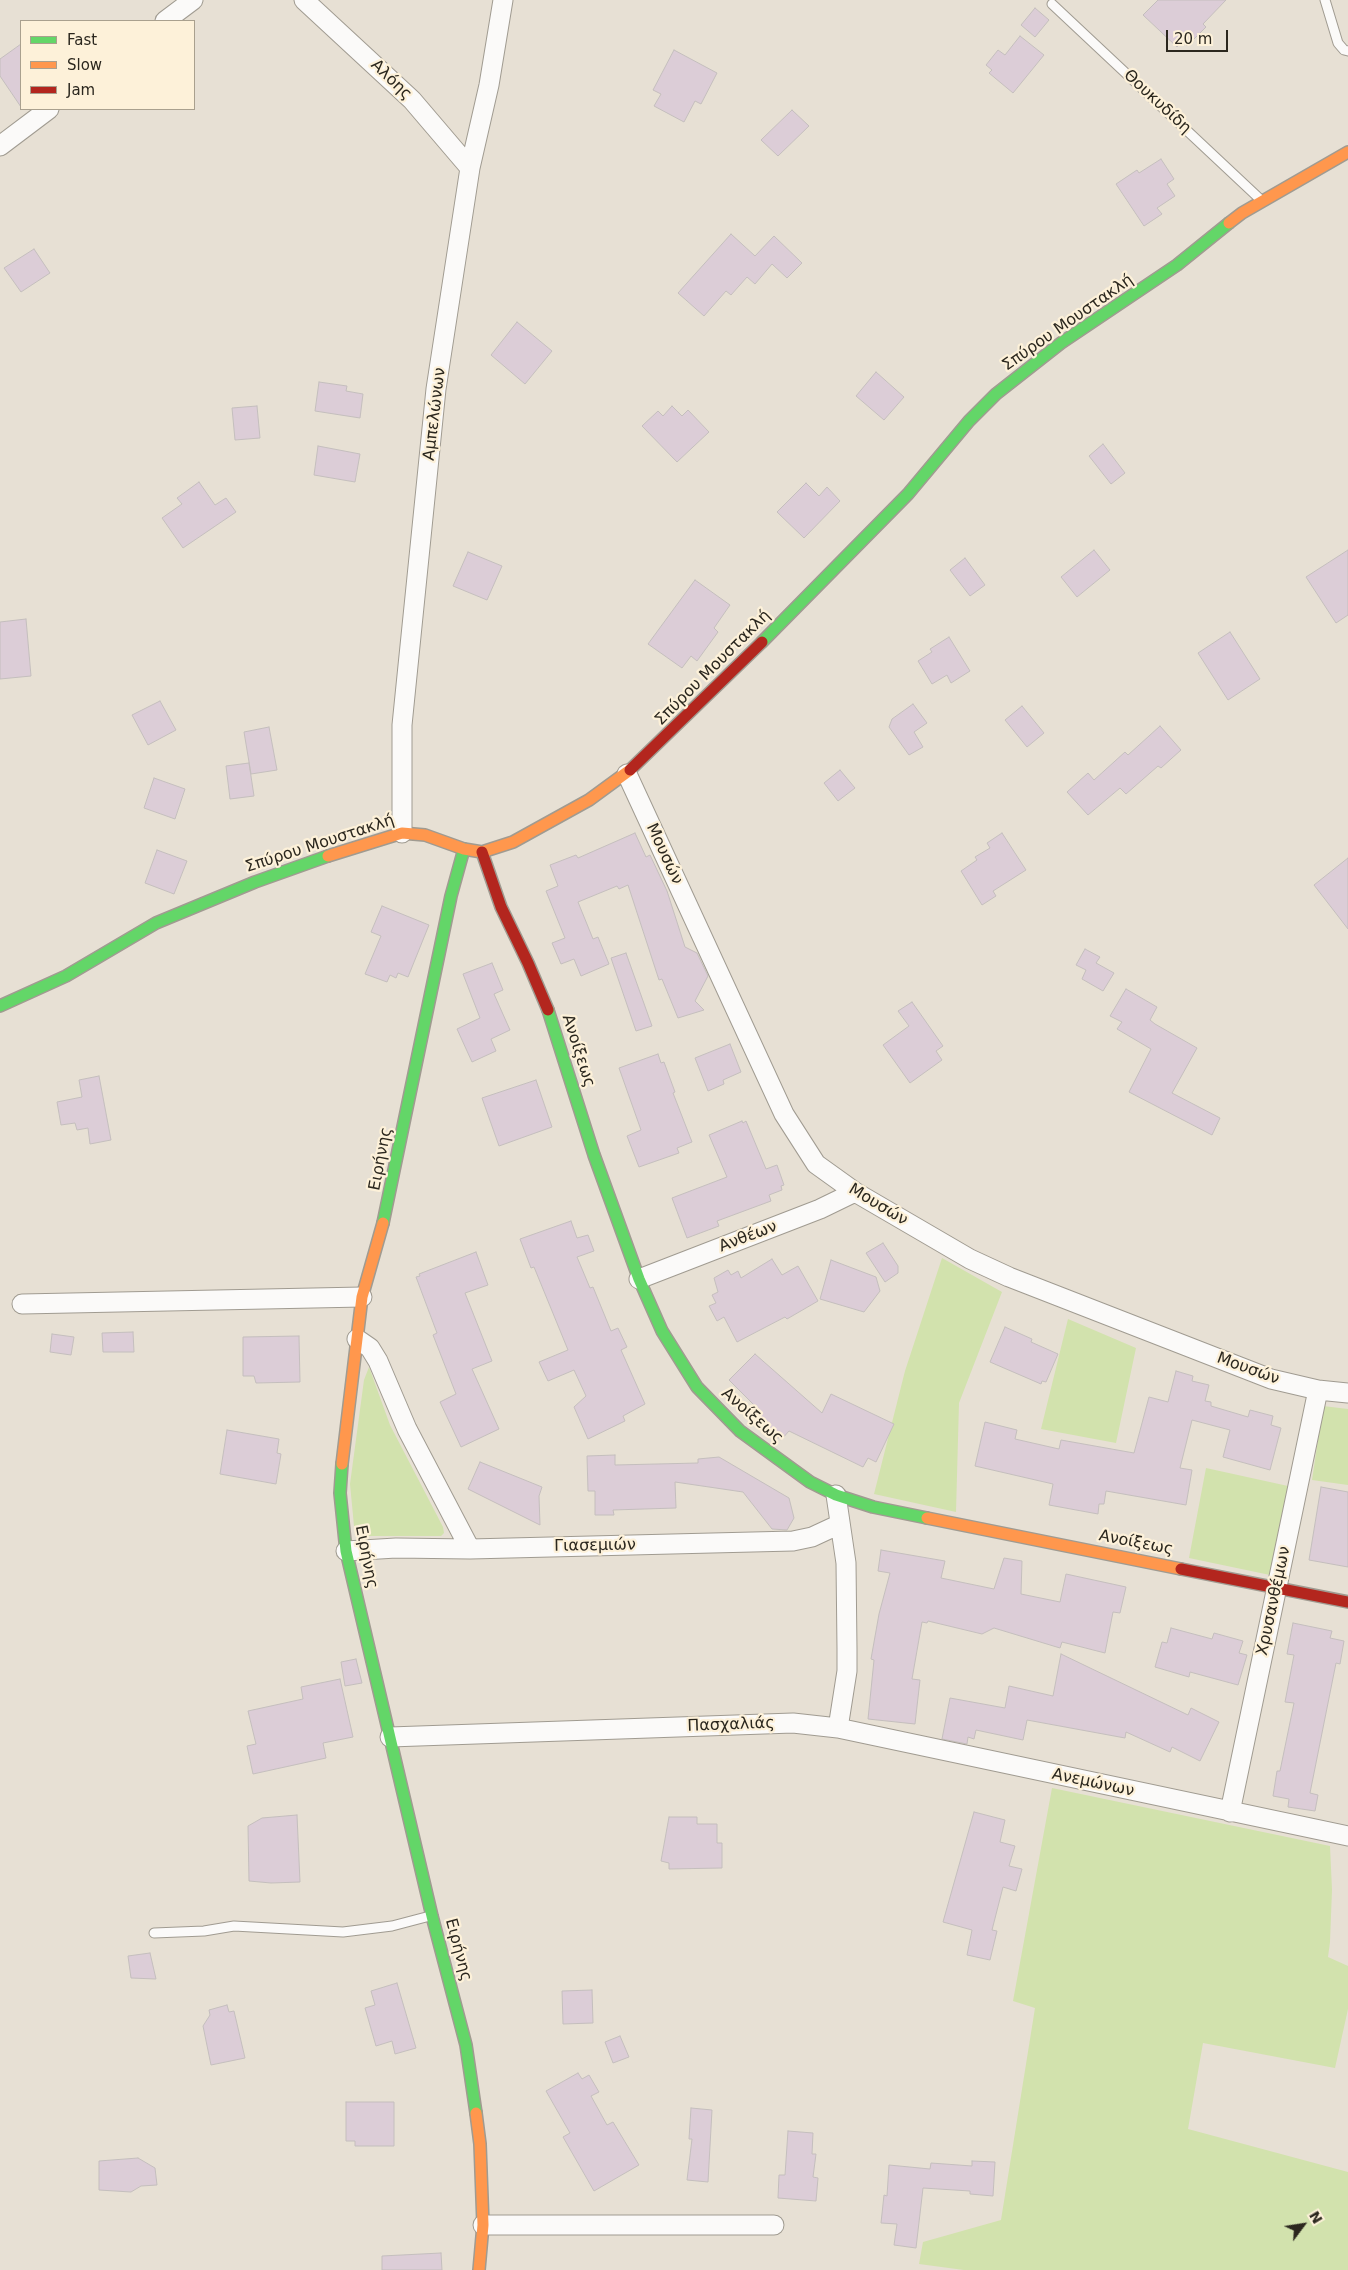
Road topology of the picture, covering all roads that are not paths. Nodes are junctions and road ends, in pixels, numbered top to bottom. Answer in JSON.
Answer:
{"nodes":[{"id":1,"x":193,"y":0,"type":"edge"},
{"id":2,"x":304,"y":0,"type":"edge"},
{"id":3,"x":503,"y":0,"type":"edge"},
{"id":4,"x":1325,"y":0,"type":"edge"},
{"id":5,"x":1052,"y":4,"type":"dead end"},
{"id":6,"x":166,"y":20,"type":"edge"},
{"id":7,"x":1348,"y":51,"type":"edge"},
{"id":8,"x":48,"y":110,"type":"edge"},
{"id":9,"x":0,"y":146,"type":"edge"},
{"id":10,"x":1348,"y":152,"type":"edge"},
{"id":11,"x":470,"y":168,"type":"junction"},
{"id":12,"x":1262,"y":200,"type":"junction"},
{"id":13,"x":626,"y":774,"type":"junction"},
{"id":14,"x":402,"y":833,"type":"junction"},
{"id":15,"x":464,"y":849,"type":"junction"},
{"id":16,"x":482,"y":852,"type":"junction"},
{"id":17,"x":0,"y":1006,"type":"edge"},
{"id":18,"x":855,"y":1192,"type":"junction"},
{"id":19,"x":639,"y":1279,"type":"junction"},
{"id":20,"x":362,"y":1297,"type":"junction"},
{"id":21,"x":22,"y":1304,"type":"dead end"},
{"id":22,"x":357,"y":1339,"type":"junction"},
{"id":23,"x":1318,"y":1390,"type":"junction"},
{"id":24,"x":1348,"y":1393,"type":"edge"},
{"id":25,"x":836,"y":1496,"type":"junction"},
{"id":26,"x":840,"y":1524,"type":"junction"},
{"id":27,"x":470,"y":1549,"type":"junction"},
{"id":28,"x":346,"y":1551,"type":"junction"},
{"id":29,"x":1277,"y":1587,"type":"junction"},
{"id":30,"x":1348,"y":1602,"type":"edge"},
{"id":31,"x":838,"y":1728,"type":"junction"},
{"id":32,"x":390,"y":1737,"type":"junction"},
{"id":33,"x":1230,"y":1812,"type":"junction"},
{"id":34,"x":1348,"y":1836,"type":"edge"},
{"id":35,"x":432,"y":1916,"type":"junction"},
{"id":36,"x":154,"y":1933,"type":"dead end"},
{"id":37,"x":483,"y":2225,"type":"junction"},
{"id":38,"x":774,"y":2225,"type":"dead end"},
{"id":39,"x":480,"y":2270,"type":"edge"}],
"edges":[{"from":1,"to":6,"type":"street"},
{"from":2,"to":11,"type":"street","name":"Αλόης"},
{"from":3,"to":11,"type":"street","name":"Αμπελώνων"},
{"from":4,"to":7,"type":"lane"},
{"from":5,"to":12,"type":"lane","name":"Θουκυδίδη"},
{"from":8,"to":9,"type":"street"},
{"from":10,"to":12,"type":"street","name":"Σπύρου Μουστακλή"},
{"from":11,"to":14,"type":"street","name":"Αμπελώνων"},
{"from":12,"to":13,"type":"street","name":"Σπύρου Μουστακλή"},
{"from":13,"to":16,"type":"street","name":"Σπύρου Μουστακλή"},
{"from":13,"to":18,"type":"street","name":"Μουσών"},
{"from":14,"to":15,"type":"street","name":"Σπύρου Μουστακλή"},
{"from":14,"to":17,"type":"street","name":"Σπύρου Μουστακλή"},
{"from":15,"to":16,"type":"street","name":"Σπύρου Μουστακλή"},
{"from":15,"to":20,"type":"street","name":"Ειρήνης"},
{"from":16,"to":19,"type":"street","name":"Ανοίξεως"},
{"from":18,"to":19,"type":"street","name":"Ανθέων"},
{"from":18,"to":23,"type":"street","name":"Μουσών"},
{"from":19,"to":25,"type":"street","name":"Ανοίξεως"},
{"from":20,"to":21,"type":"street"},
{"from":20,"to":22,"type":"street","name":"Ειρήνης"},
{"from":22,"to":27,"type":"street"},
{"from":22,"to":28,"type":"street","name":"Ειρήνης"},
{"from":23,"to":24,"type":"street","name":"Μουσών"},
{"from":23,"to":29,"type":"street","name":"Χρυσανθέμων"},
{"from":25,"to":26,"type":"street"},
{"from":25,"to":29,"type":"street","name":"Ανοίξεως"},
{"from":26,"to":27,"type":"street","name":"Γιασεμιών"},
{"from":26,"to":31,"type":"street"},
{"from":27,"to":28,"type":"street","name":"Γιασεμιών"},
{"from":28,"to":32,"type":"street","name":"Ειρήνης"},
{"from":29,"to":30,"type":"street","name":"Ανοίξεως"},
{"from":29,"to":33,"type":"street","name":"Χρυσανθέμων"},
{"from":31,"to":32,"type":"street","name":"Πασχαλιάς"},
{"from":31,"to":33,"type":"street","name":"Ανεμώνων"},
{"from":32,"to":35,"type":"street","name":"Ειρήνης"},
{"from":33,"to":34,"type":"street","name":"Ανεμώνων"},
{"from":35,"to":36,"type":"lane"},
{"from":35,"to":37,"type":"street","name":"Ειρήνης"},
{"from":37,"to":38,"type":"street"},
{"from":37,"to":39,"type":"street","name":"Ειρήνης"}]}
